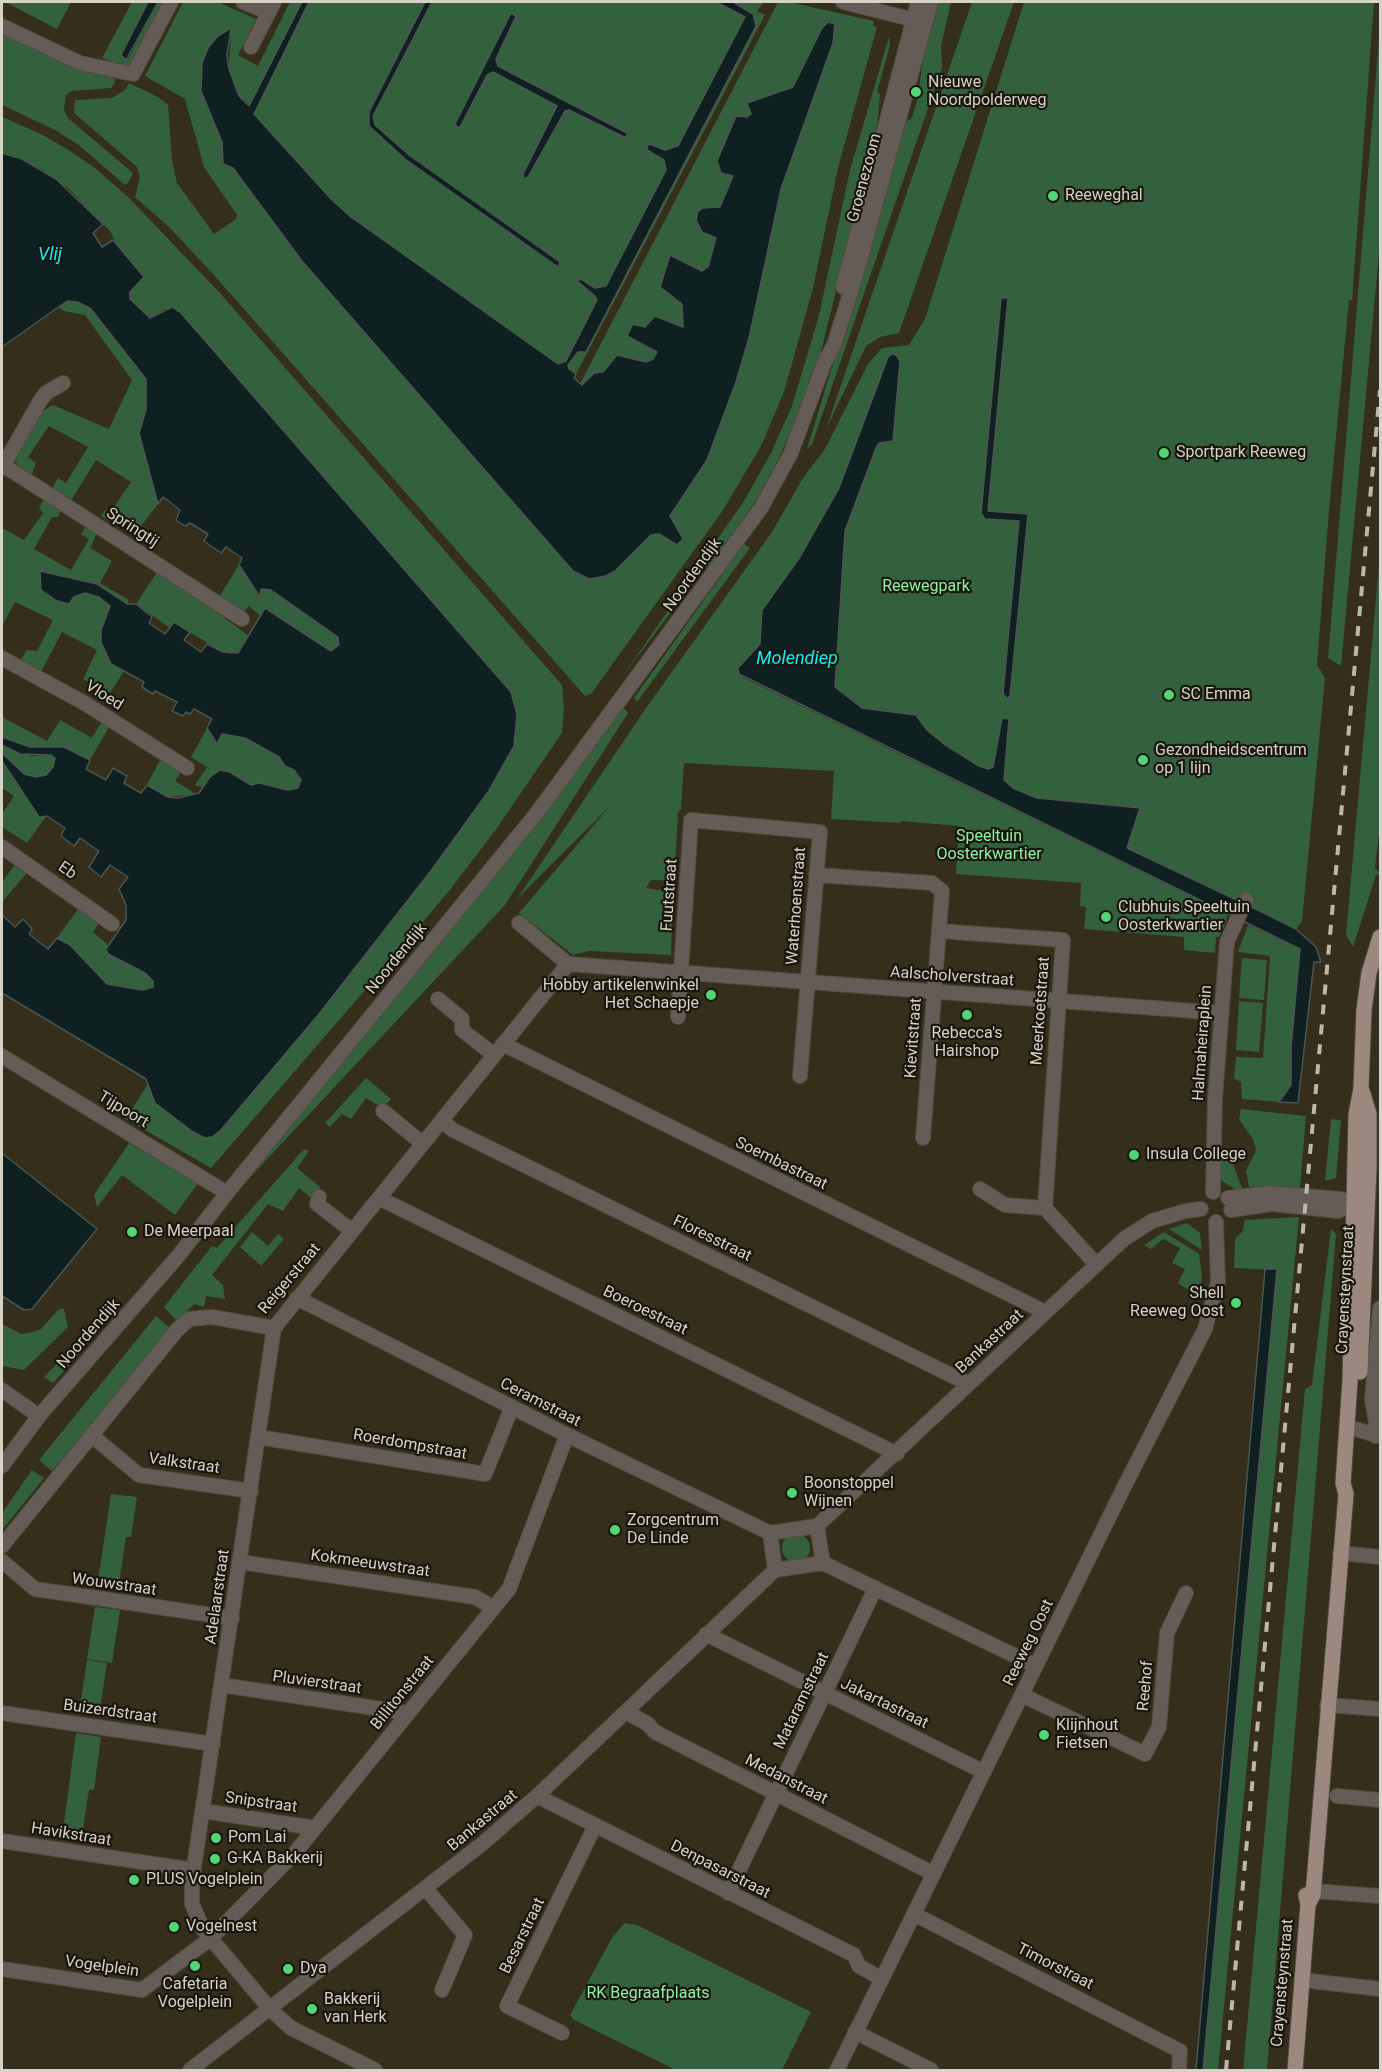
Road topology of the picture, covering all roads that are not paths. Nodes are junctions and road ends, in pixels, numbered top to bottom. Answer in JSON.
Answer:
{"nodes":[{"id":1,"x":171,"y":2,"type":"edge"},
{"id":2,"x":243,"y":2,"type":"edge"},
{"id":3,"x":843,"y":2,"type":"edge"},
{"id":4,"x":918,"y":2,"type":"edge"},
{"id":5,"x":931,"y":2,"type":"edge"},
{"id":6,"x":271,"y":7,"type":"edge"},
{"id":7,"x":919,"y":21,"type":"junction"},
{"id":8,"x":2,"y":26,"type":"edge"},
{"id":9,"x":251,"y":47,"type":"dead end"},
{"id":10,"x":63,"y":383,"type":"dead end"},
{"id":11,"x":791,"y":453,"type":"joint"},
{"id":12,"x":2,"y":467,"type":"edge"},
{"id":13,"x":242,"y":619,"type":"dead end"},
{"id":14,"x":2,"y":658,"type":"edge"},
{"id":15,"x":187,"y":768,"type":"dead end"},
{"id":16,"x":691,"y":820,"type":"joint"},
{"id":17,"x":2,"y":847,"type":"edge"},
{"id":18,"x":816,"y":875,"type":"junction"},
{"id":19,"x":1246,"y":900,"type":"dead end"},
{"id":20,"x":519,"y":923,"type":"dead end"},
{"id":21,"x":112,"y":924,"type":"dead end"},
{"id":22,"x":939,"y":931,"type":"junction"},
{"id":23,"x":1380,"y":937,"type":"edge"},
{"id":24,"x":568,"y":964,"type":"junction"},
{"id":25,"x":681,"y":973,"type":"junction"},
{"id":26,"x":808,"y":983,"type":"junction"},
{"id":27,"x":934,"y":992,"type":"junction"},
{"id":28,"x":438,"y":999,"type":"dead end"},
{"id":29,"x":1058,"y":1000,"type":"junction"},
{"id":30,"x":1221,"y":1013,"type":"junction"},
{"id":31,"x":678,"y":1017,"type":"dead end"},
{"id":32,"x":503,"y":1044,"type":"junction"},
{"id":33,"x":494,"y":1055,"type":"junction"},
{"id":34,"x":2,"y":1056,"type":"edge"},
{"id":35,"x":800,"y":1076,"type":"dead end"},
{"id":36,"x":383,"y":1111,"type":"dead end"},
{"id":37,"x":442,"y":1121,"type":"junction"},
{"id":38,"x":923,"y":1138,"type":"dead end"},
{"id":39,"x":423,"y":1144,"type":"junction"},
{"id":40,"x":980,"y":1189,"type":"dead end"},
{"id":41,"x":1213,"y":1192,"type":"junction"},
{"id":42,"x":227,"y":1193,"type":"junction"},
{"id":43,"x":319,"y":1197,"type":"dead end"},
{"id":44,"x":379,"y":1198,"type":"junction"},
{"id":45,"x":1230,"y":1204,"type":"junction"},
{"id":46,"x":1360,"y":1204,"type":"junction"},
{"id":47,"x":1045,"y":1208,"type":"junction"},
{"id":48,"x":1201,"y":1209,"type":"junction"},
{"id":49,"x":1216,"y":1222,"type":"junction"},
{"id":50,"x":352,"y":1231,"type":"junction"},
{"id":51,"x":1096,"y":1264,"type":"junction"},
{"id":52,"x":297,"y":1298,"type":"junction"},
{"id":53,"x":1380,"y":1308,"type":"edge"},
{"id":54,"x":1045,"y":1312,"type":"junction"},
{"id":55,"x":274,"y":1328,"type":"junction"},
{"id":56,"x":969,"y":1384,"type":"junction"},
{"id":57,"x":2,"y":1390,"type":"edge"},
{"id":58,"x":512,"y":1407,"type":"junction"},
{"id":59,"x":39,"y":1416,"type":"junction"},
{"id":60,"x":1352,"y":1427,"type":"junction"},
{"id":61,"x":91,"y":1435,"type":"junction"},
{"id":62,"x":567,"y":1435,"type":"junction"},
{"id":63,"x":1378,"y":1436,"type":"edge"},
{"id":64,"x":258,"y":1437,"type":"junction"},
{"id":65,"x":897,"y":1454,"type":"junction"},
{"id":66,"x":2,"y":1466,"type":"edge"},
{"id":67,"x":250,"y":1491,"type":"junction"},
{"id":68,"x":817,"y":1526,"type":"junction"},
{"id":69,"x":770,"y":1533,"type":"junction"},
{"id":70,"x":2,"y":1546,"type":"edge"},
{"id":71,"x":1340,"y":1553,"type":"junction"},
{"id":72,"x":1380,"y":1557,"type":"edge"},
{"id":73,"x":2,"y":1561,"type":"edge"},
{"id":74,"x":240,"y":1562,"type":"junction"},
{"id":75,"x":822,"y":1563,"type":"junction"},
{"id":76,"x":775,"y":1570,"type":"junction"},
{"id":77,"x":875,"y":1589,"type":"junction"},
{"id":78,"x":1186,"y":1593,"type":"dead end"},
{"id":79,"x":492,"y":1607,"type":"junction"},
{"id":80,"x":232,"y":1618,"type":"junction"},
{"id":81,"x":706,"y":1634,"type":"junction"},
{"id":82,"x":1036,"y":1666,"type":"junction"},
{"id":83,"x":221,"y":1685,"type":"junction"},
{"id":84,"x":825,"y":1693,"type":"junction"},
{"id":85,"x":1022,"y":1695,"type":"junction"},
{"id":86,"x":1328,"y":1705,"type":"junction"},
{"id":87,"x":1380,"y":1709,"type":"edge"},
{"id":88,"x":627,"y":1712,"type":"junction"},
{"id":89,"x":2,"y":1713,"type":"edge"},
{"id":90,"x":408,"y":1713,"type":"junction"},
{"id":91,"x":213,"y":1744,"type":"junction"},
{"id":92,"x":984,"y":1772,"type":"junction"},
{"id":93,"x":776,"y":1794,"type":"junction"},
{"id":94,"x":537,"y":1796,"type":"junction"},
{"id":95,"x":1337,"y":1796,"type":"dead end"},
{"id":96,"x":1380,"y":1800,"type":"edge"},
{"id":97,"x":203,"y":1811,"type":"junction"},
{"id":98,"x":595,"y":1826,"type":"junction"},
{"id":99,"x":315,"y":1828,"type":"junction"},
{"id":100,"x":2,"y":1841,"type":"edge"},
{"id":101,"x":194,"y":1870,"type":"junction"},
{"id":102,"x":934,"y":1874,"type":"junction"},
{"id":103,"x":426,"y":1889,"type":"junction"},
{"id":104,"x":728,"y":1893,"type":"junction"},
{"id":105,"x":1380,"y":1896,"type":"edge"},
{"id":106,"x":1311,"y":1897,"type":"junction"},
{"id":107,"x":914,"y":1914,"type":"junction"},
{"id":108,"x":211,"y":1938,"type":"junction"},
{"id":109,"x":2,"y":1969,"type":"edge"},
{"id":110,"x":882,"y":1979,"type":"junction"},
{"id":111,"x":1302,"y":1980,"type":"junction"},
{"id":112,"x":1380,"y":1989,"type":"edge"},
{"id":113,"x":442,"y":1990,"type":"dead end"},
{"id":114,"x":269,"y":2008,"type":"junction"},
{"id":115,"x":855,"y":2032,"type":"junction"},
{"id":116,"x":562,"y":2033,"type":"dead end"},
{"id":117,"x":1293,"y":2068,"type":"edge"},
{"id":118,"x":190,"y":2070,"type":"edge"},
{"id":119,"x":375,"y":2070,"type":"edge"},
{"id":120,"x":837,"y":2070,"type":"edge"},
{"id":121,"x":931,"y":2070,"type":"edge"},
{"id":122,"x":1179,"y":2070,"type":"edge"}],
"edges":[{"from":1,"to":8,"type":"street"},
{"from":2,"to":6,"type":"street"},
{"from":3,"to":7,"type":"street"},
{"from":4,"to":7,"type":"street","name":"Groenezoom"},
{"from":5,"to":7,"type":"street","name":"Groenezoom"},
{"from":6,"to":9,"type":"street"},
{"from":7,"to":11,"type":"street","name":"Groenezoom"},
{"from":10,"to":12,"type":"street"},
{"from":11,"to":42,"type":"street","name":"Noordendijk"},
{"from":12,"to":13,"type":"street","name":"Springtij"},
{"from":14,"to":15,"type":"street","name":"Vloed"},
{"from":16,"to":18,"type":"street","name":"Waterhoenstraat"},
{"from":16,"to":25,"type":"street","name":"Fuutstraat"},
{"from":17,"to":21,"type":"street","name":"Eb"},
{"from":18,"to":22,"type":"street","name":"Kievitstraat"},
{"from":18,"to":26,"type":"street","name":"Waterhoenstraat"},
{"from":19,"to":30,"type":"street","name":"Halmaheiraplein"},
{"from":20,"to":24,"type":"street"},
{"from":22,"to":27,"type":"street","name":"Kievitstraat"},
{"from":22,"to":29,"type":"street","name":"Meerkoetstraat"},
{"from":23,"to":46,"type":"main road","name":"Crayensteynstraat"},
{"from":24,"to":25,"type":"street","name":"Aalscholverstraat"},
{"from":24,"to":32,"type":"street","name":"Reigerstraat"},
{"from":25,"to":26,"type":"street","name":"Aalscholverstraat"},
{"from":25,"to":31,"type":"street"},
{"from":26,"to":27,"type":"street","name":"Aalscholverstraat"},
{"from":26,"to":35,"type":"street","name":"Waterhoenstraat"},
{"from":27,"to":29,"type":"street","name":"Aalscholverstraat"},
{"from":27,"to":38,"type":"street","name":"Kievitstraat"},
{"from":28,"to":33,"type":"street"},
{"from":29,"to":30,"type":"street","name":"Aalscholverstraat"},
{"from":29,"to":47,"type":"street","name":"Meerkoetstraat"},
{"from":30,"to":41,"type":"street","name":"Halmaheiraplein"},
{"from":32,"to":33,"type":"street","name":"Reigerstraat"},
{"from":32,"to":54,"type":"street","name":"Soembastraat"},
{"from":33,"to":37,"type":"street","name":"Reigerstraat"},
{"from":34,"to":42,"type":"street","name":"Tijpoort"},
{"from":36,"to":39,"type":"street"},
{"from":37,"to":39,"type":"street","name":"Reigerstraat"},
{"from":37,"to":56,"type":"street","name":"Floresstraat"},
{"from":39,"to":44,"type":"street","name":"Reigerstraat"},
{"from":40,"to":47,"type":"street"},
{"from":41,"to":45,"type":"street"},
{"from":41,"to":48,"type":"street"},
{"from":42,"to":59,"type":"street","name":"Noordendijk"},
{"from":43,"to":50,"type":"street"},
{"from":44,"to":50,"type":"street","name":"Reigerstraat"},
{"from":44,"to":65,"type":"street","name":"Boeroestraat"},
{"from":45,"to":46,"type":"street"},
{"from":45,"to":49,"type":"street"},
{"from":46,"to":60,"type":"main road","name":"Crayensteynstraat"},
{"from":47,"to":51,"type":"street"},
{"from":48,"to":49,"type":"street"},
{"from":48,"to":51,"type":"street","name":"Bankastraat"},
{"from":49,"to":82,"type":"street","name":"Reeweg Oost"},
{"from":50,"to":52,"type":"street","name":"Reigerstraat"},
{"from":51,"to":54,"type":"street","name":"Bankastraat"},
{"from":52,"to":55,"type":"street","name":"Reigerstraat"},
{"from":52,"to":58,"type":"street","name":"Ceramstraat"},
{"from":53,"to":63,"type":"street","name":"Crayensteynstraat"},
{"from":54,"to":56,"type":"street","name":"Bankastraat"},
{"from":55,"to":61,"type":"street","name":"Reigerstraat"},
{"from":55,"to":64,"type":"street","name":"Adelaarstraat"},
{"from":56,"to":65,"type":"street","name":"Bankastraat"},
{"from":57,"to":59,"type":"street"},
{"from":58,"to":62,"type":"street","name":"Ceramstraat"},
{"from":58,"to":64,"type":"street","name":"Roerdompstraat"},
{"from":59,"to":66,"type":"street","name":"Noordendijk"},
{"from":60,"to":63,"type":"street"},
{"from":60,"to":71,"type":"main road","name":"Crayensteynstraat"},
{"from":61,"to":67,"type":"street","name":"Valkstraat"},
{"from":61,"to":70,"type":"street"},
{"from":62,"to":69,"type":"street","name":"Ceramstraat"},
{"from":62,"to":79,"type":"street","name":"Billitonstraat"},
{"from":64,"to":67,"type":"street","name":"Adelaarstraat"},
{"from":65,"to":68,"type":"street","name":"Bankastraat"},
{"from":67,"to":74,"type":"street","name":"Adelaarstraat"},
{"from":68,"to":69,"type":"street"},
{"from":68,"to":75,"type":"street"},
{"from":69,"to":76,"type":"street"},
{"from":71,"to":72,"type":"street"},
{"from":71,"to":86,"type":"main road","name":"Crayensteynstraat"},
{"from":73,"to":80,"type":"street","name":"Wouwstraat"},
{"from":74,"to":79,"type":"street","name":"Kokmeeuwstraat"},
{"from":74,"to":80,"type":"street","name":"Adelaarstraat"},
{"from":75,"to":76,"type":"street"},
{"from":75,"to":77,"type":"street"},
{"from":76,"to":81,"type":"street","name":"Bankastraat"},
{"from":77,"to":82,"type":"street"},
{"from":77,"to":84,"type":"street","name":"Mataramstraat"},
{"from":78,"to":85,"type":"street","name":"Reehof"},
{"from":79,"to":90,"type":"street","name":"Billitonstraat"},
{"from":80,"to":83,"type":"street","name":"Adelaarstraat"},
{"from":81,"to":84,"type":"street","name":"Jakartastraat"},
{"from":81,"to":88,"type":"street","name":"Bankastraat"},
{"from":82,"to":85,"type":"street","name":"Reeweg Oost"},
{"from":83,"to":90,"type":"street","name":"Pluvierstraat"},
{"from":83,"to":91,"type":"street","name":"Adelaarstraat"},
{"from":84,"to":92,"type":"street","name":"Jakartastraat"},
{"from":84,"to":93,"type":"street","name":"Mataramstraat"},
{"from":85,"to":92,"type":"street","name":"Reeweg Oost"},
{"from":86,"to":87,"type":"street"},
{"from":86,"to":106,"type":"main road","name":"Crayensteynstraat"},
{"from":88,"to":93,"type":"street","name":"Medanstraat"},
{"from":88,"to":94,"type":"street","name":"Bankastraat"},
{"from":89,"to":91,"type":"street","name":"Buizerdstraat"},
{"from":90,"to":99,"type":"street","name":"Billitonstraat"},
{"from":91,"to":97,"type":"street","name":"Adelaarstraat"},
{"from":92,"to":102,"type":"street","name":"Reeweg Oost"},
{"from":93,"to":102,"type":"street","name":"Medanstraat"},
{"from":93,"to":104,"type":"street","name":"Mataramstraat"},
{"from":94,"to":98,"type":"street","name":"Denpasarstraat"},
{"from":94,"to":103,"type":"street","name":"Bankastraat"},
{"from":95,"to":96,"type":"street"},
{"from":97,"to":99,"type":"street","name":"Snipstraat"},
{"from":97,"to":101,"type":"street","name":"Adelaarstraat"},
{"from":98,"to":104,"type":"street","name":"Denpasarstraat"},
{"from":98,"to":116,"type":"street","name":"Besarstraat"},
{"from":99,"to":108,"type":"street","name":"Billitonstraat"},
{"from":100,"to":101,"type":"street","name":"Havikstraat"},
{"from":101,"to":108,"type":"street"},
{"from":102,"to":107,"type":"street","name":"Reeweg Oost"},
{"from":103,"to":113,"type":"street"},
{"from":103,"to":114,"type":"street","name":"Bankastraat"},
{"from":104,"to":110,"type":"street","name":"Denpasarstraat"},
{"from":105,"to":106,"type":"street"},
{"from":106,"to":111,"type":"main road","name":"Crayensteynstraat"},
{"from":107,"to":110,"type":"street","name":"Reeweg Oost"},
{"from":107,"to":122,"type":"street","name":"Timorstraat"},
{"from":108,"to":109,"type":"street","name":"Vogelplein"},
{"from":108,"to":114,"type":"street"},
{"from":110,"to":115,"type":"street","name":"Reeweg Oost"},
{"from":111,"to":112,"type":"street"},
{"from":111,"to":117,"type":"main road","name":"Crayensteynstraat"},
{"from":114,"to":118,"type":"street","name":"Bankastraat"},
{"from":114,"to":119,"type":"street"},
{"from":115,"to":120,"type":"street","name":"Reeweg Oost"},
{"from":115,"to":121,"type":"street"}]}
